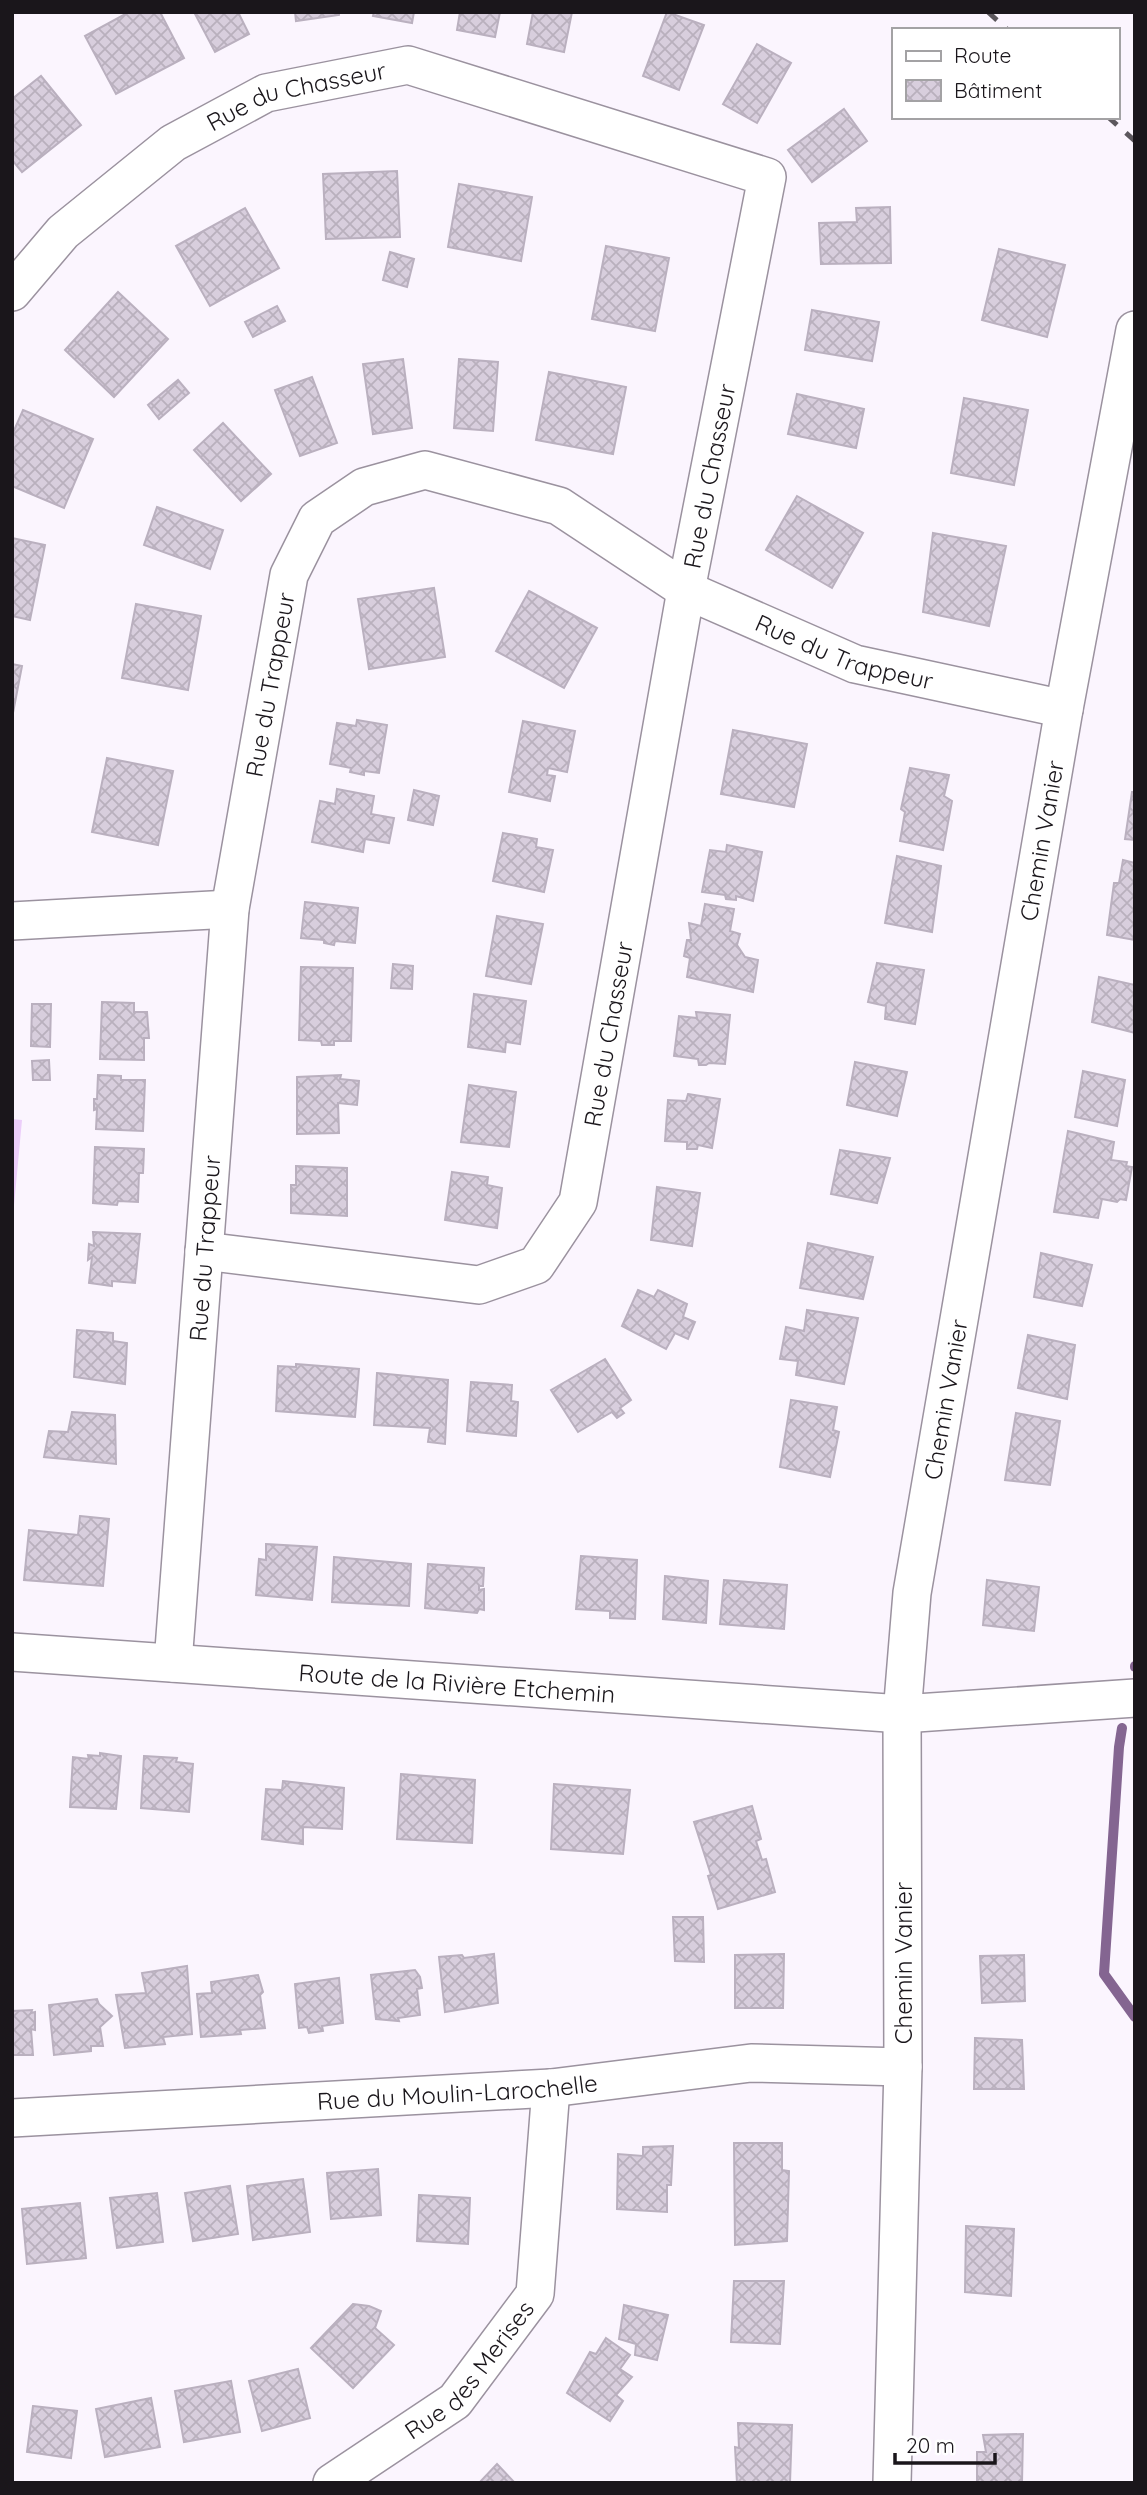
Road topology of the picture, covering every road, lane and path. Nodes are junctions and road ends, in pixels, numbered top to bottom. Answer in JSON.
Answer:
{"nodes":[{"id":1,"x":12,"y":292,"type":"edge"},
{"id":2,"x":1135,"y":330,"type":"edge"},
{"id":3,"x":687,"y":590,"type":"junction"},
{"id":4,"x":1065,"y":709,"type":"junction"},
{"id":5,"x":230,"y":909,"type":"junction"},
{"id":6,"x":12,"y":921,"type":"edge"},
{"id":7,"x":204,"y":1251,"type":"junction"},
{"id":8,"x":12,"y":1652,"type":"edge"},
{"id":9,"x":173,"y":1663,"type":"junction"},
{"id":10,"x":1135,"y":1698,"type":"edge"},
{"id":11,"x":902,"y":1714,"type":"junction"},
{"id":12,"x":903,"y":2067,"type":"junction"},
{"id":13,"x":551,"y":2088,"type":"junction"},
{"id":14,"x":12,"y":2118,"type":"edge"},
{"id":15,"x":332,"y":2483,"type":"edge"},
{"id":16,"x":892,"y":2483,"type":"edge"}],
"edges":[{"from":1,"to":3,"type":"street","name":"Rue du Chasseur"},
{"from":2,"to":4,"type":"street","name":"Chemin Vanier"},
{"from":3,"to":4,"type":"street","name":"Rue du Trappeur"},
{"from":3,"to":5,"type":"street","name":"Rue du Trappeur"},
{"from":3,"to":7,"type":"street","name":"Rue du Chasseur"},
{"from":4,"to":11,"type":"street","name":"Chemin Vanier"},
{"from":5,"to":6,"type":"street"},
{"from":5,"to":7,"type":"street","name":"Rue du Trappeur"},
{"from":7,"to":9,"type":"street","name":"Rue du Trappeur"},
{"from":8,"to":9,"type":"street","name":"Route de la Rivière Etchemin"},
{"from":9,"to":11,"type":"street","name":"Route de la Rivière Etchemin"},
{"from":10,"to":11,"type":"street","name":"Route de la Rivière Etchemin"},
{"from":11,"to":12,"type":"street","name":"Chemin Vanier"},
{"from":12,"to":13,"type":"street","name":"Rue du Moulin-Larochelle"},
{"from":12,"to":16,"type":"street","name":"Chemin Vanier"},
{"from":13,"to":14,"type":"street","name":"Rue du Moulin-Larochelle"},
{"from":13,"to":15,"type":"street","name":"Rue des Merises"}]}
